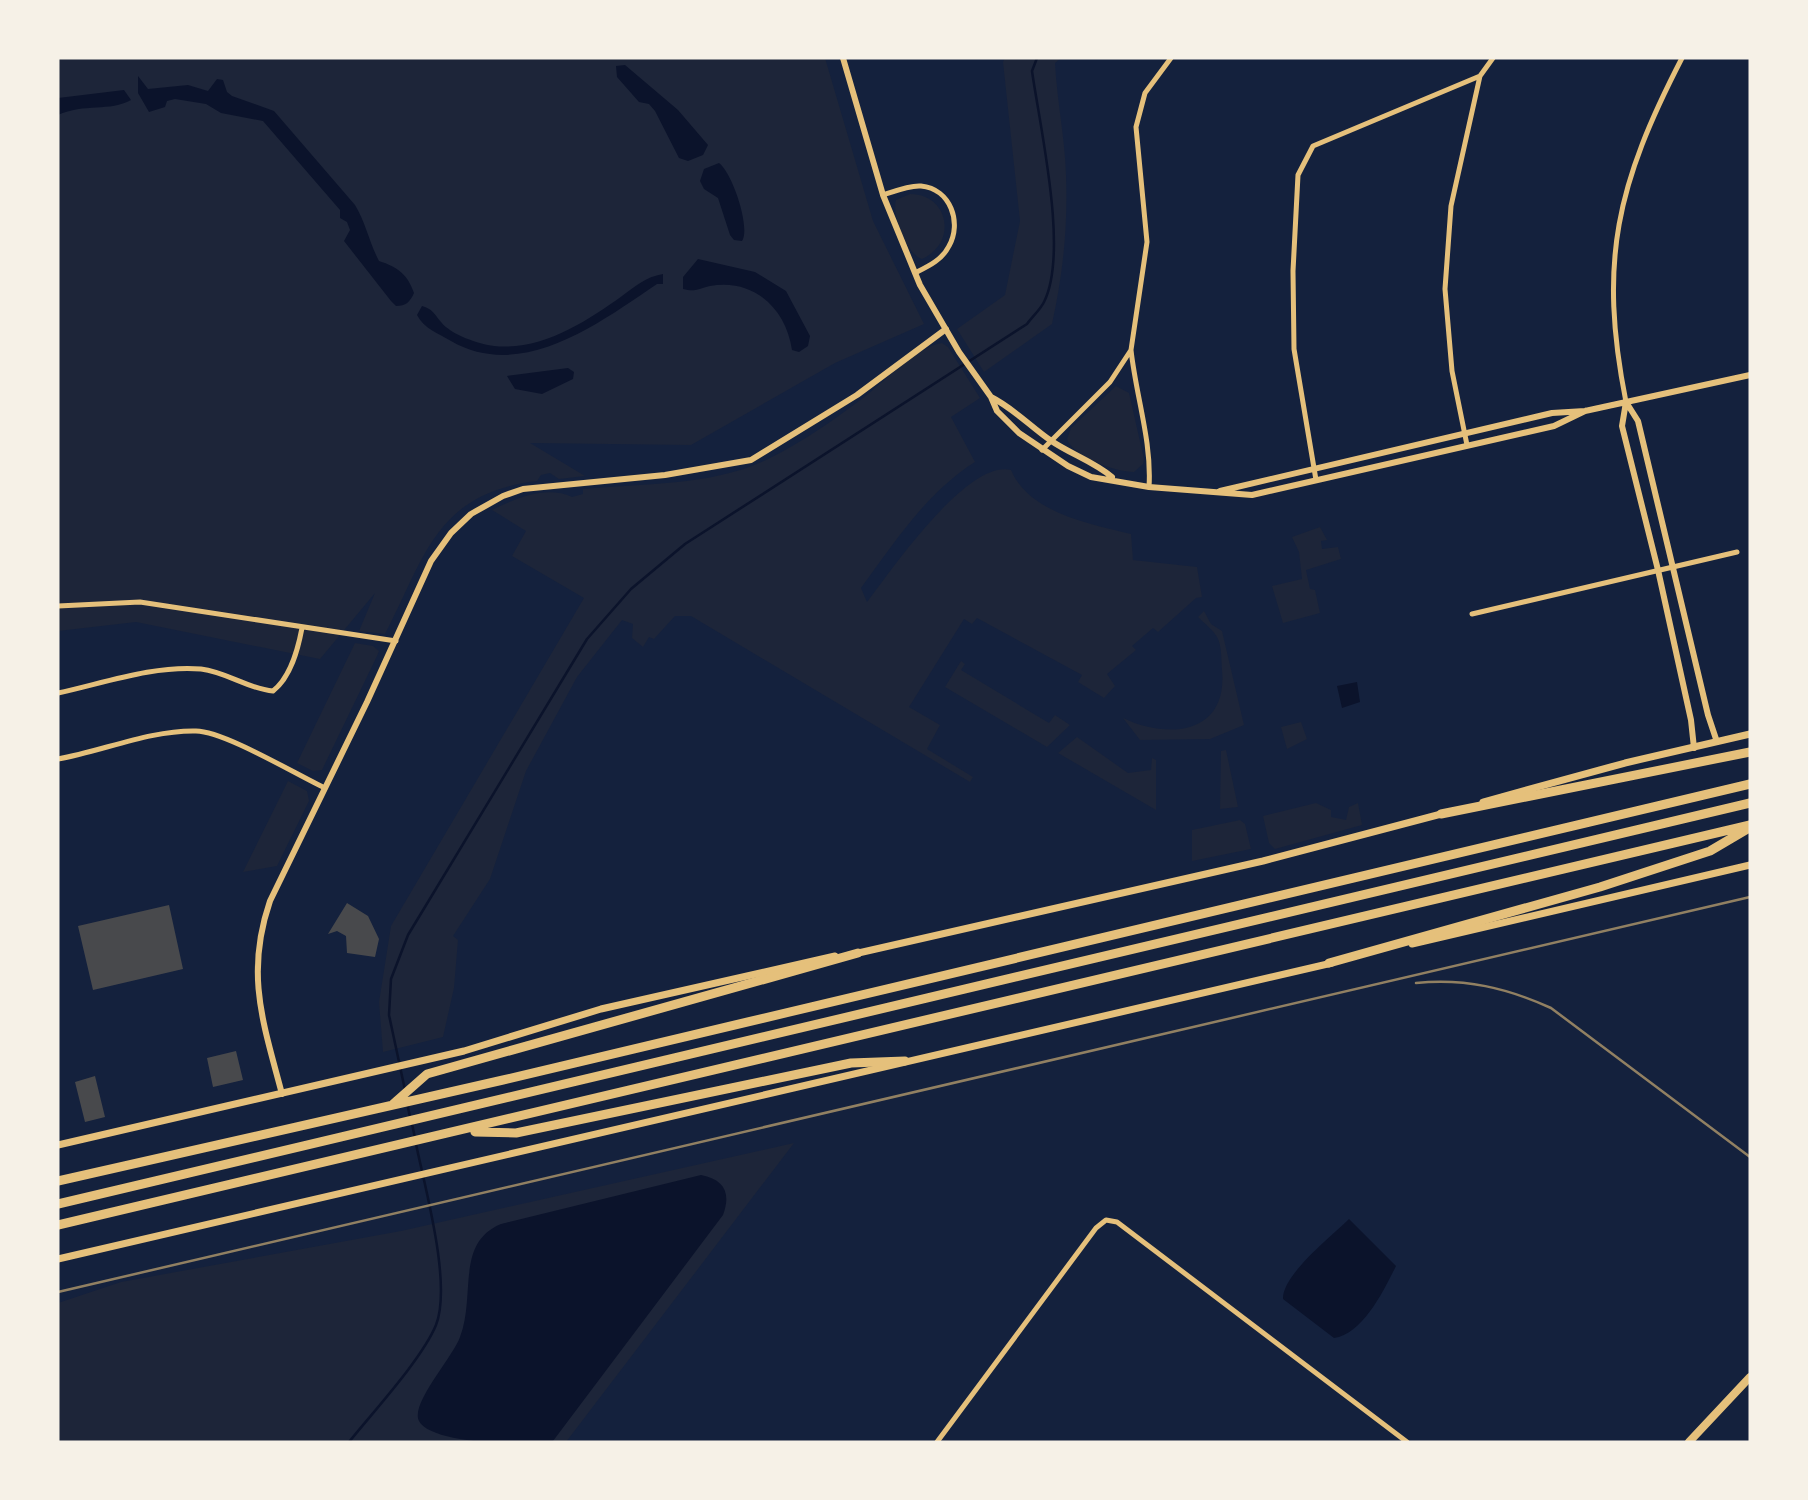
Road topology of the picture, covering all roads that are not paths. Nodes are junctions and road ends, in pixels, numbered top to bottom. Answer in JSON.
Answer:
{"nodes":[{"id":1,"x":843,"y":58,"type":"edge"},
{"id":2,"x":1171,"y":58,"type":"edge"},
{"id":3,"x":1493,"y":58,"type":"edge"},
{"id":4,"x":1682,"y":58,"type":"edge"},
{"id":5,"x":1480,"y":76,"type":"junction"},
{"id":6,"x":884,"y":195,"type":"junction"},
{"id":7,"x":915,"y":273,"type":"junction"},
{"id":8,"x":946,"y":329,"type":"junction"},
{"id":9,"x":1131,"y":350,"type":"junction"},
{"id":10,"x":1750,"y":374,"type":"edge"},
{"id":11,"x":991,"y":397,"type":"junction"},
{"id":12,"x":1626,"y":402,"type":"junction"},
{"id":13,"x":1585,"y":411,"type":"junction"},
{"id":14,"x":1464,"y":433,"type":"junction"},
{"id":15,"x":1051,"y":441,"type":"junction"},
{"id":16,"x":1467,"y":445,"type":"junction"},
{"id":17,"x":1042,"y":450,"type":"junction"},
{"id":18,"x":1313,"y":468,"type":"junction"},
{"id":19,"x":1114,"y":479,"type":"junction"},
{"id":20,"x":1316,"y":480,"type":"junction"},
{"id":21,"x":1149,"y":488,"type":"junction"},
{"id":22,"x":1215,"y":493,"type":"junction"},
{"id":23,"x":1737,"y":552,"type":"dead end"},
{"id":24,"x":1672,"y":567,"type":"junction"},
{"id":25,"x":1658,"y":570,"type":"junction"},
{"id":26,"x":58,"y":606,"type":"edge"},
{"id":27,"x":1472,"y":614,"type":"dead end"},
{"id":28,"x":302,"y":628,"type":"junction"},
{"id":29,"x":396,"y":641,"type":"junction"},
{"id":30,"x":58,"y":693,"type":"edge"},
{"id":31,"x":1750,"y":734,"type":"edge"},
{"id":32,"x":1717,"y":742,"type":"junction"},
{"id":33,"x":1694,"y":748,"type":"junction"},
{"id":34,"x":1750,"y":752,"type":"edge"},
{"id":35,"x":58,"y":760,"type":"edge"},
{"id":36,"x":1750,"y":784,"type":"edge"},
{"id":37,"x":325,"y":788,"type":"junction"},
{"id":38,"x":1750,"y":803,"type":"edge"},
{"id":39,"x":1441,"y":814,"type":"junction"},
{"id":40,"x":1750,"y":826,"type":"edge"},
{"id":41,"x":1750,"y":865,"type":"edge"},
{"id":42,"x":858,"y":953,"type":"junction"},
{"id":43,"x":1329,"y":963,"type":"junction"},
{"id":44,"x":905,"y":1061,"type":"junction"},
{"id":45,"x":282,"y":1094,"type":"junction"},
{"id":46,"x":392,"y":1105,"type":"junction"},
{"id":47,"x":463,"y":1131,"type":"junction"},
{"id":48,"x":58,"y":1145,"type":"edge"},
{"id":49,"x":58,"y":1181,"type":"edge"},
{"id":50,"x":58,"y":1204,"type":"edge"},
{"id":51,"x":58,"y":1225,"type":"edge"},
{"id":52,"x":58,"y":1259,"type":"edge"},
{"id":53,"x":1750,"y":1377,"type":"edge"},
{"id":54,"x":937,"y":1442,"type":"edge"},
{"id":55,"x":1407,"y":1442,"type":"edge"},
{"id":56,"x":1689,"y":1442,"type":"edge"}],
"edges":[{"from":1,"to":6,"type":"street"},
{"from":2,"to":9,"type":"street"},
{"from":3,"to":5,"type":"street"},
{"from":4,"to":12,"type":"street"},
{"from":5,"to":14,"type":"street"},
{"from":5,"to":18,"type":"street"},
{"from":6,"to":7,"type":"street"},
{"from":6,"to":7,"type":"street"},
{"from":7,"to":8,"type":"street"},
{"from":8,"to":11,"type":"street"},
{"from":8,"to":29,"type":"street"},
{"from":9,"to":15,"type":"street"},
{"from":9,"to":21,"type":"street"},
{"from":10,"to":12,"type":"street"},
{"from":11,"to":15,"type":"street"},
{"from":11,"to":17,"type":"street"},
{"from":12,"to":13,"type":"street"},
{"from":12,"to":24,"type":"street"},
{"from":12,"to":25,"type":"street"},
{"from":13,"to":14,"type":"street"},
{"from":13,"to":16,"type":"street"},
{"from":14,"to":16,"type":"street"},
{"from":14,"to":18,"type":"street"},
{"from":15,"to":17,"type":"street"},
{"from":15,"to":19,"type":"street"},
{"from":16,"to":20,"type":"street"},
{"from":17,"to":19,"type":"street"},
{"from":18,"to":20,"type":"street"},
{"from":18,"to":22,"type":"street"},
{"from":19,"to":21,"type":"street"},
{"from":20,"to":22,"type":"street"},
{"from":21,"to":22,"type":"street"},
{"from":23,"to":24,"type":"street"},
{"from":24,"to":25,"type":"street"},
{"from":24,"to":32,"type":"street"},
{"from":25,"to":27,"type":"street"},
{"from":25,"to":33,"type":"street"},
{"from":26,"to":28,"type":"street"},
{"from":28,"to":29,"type":"street"},
{"from":28,"to":30,"type":"street"},
{"from":29,"to":37,"type":"street"},
{"from":31,"to":32,"type":"main road"},
{"from":32,"to":33,"type":"main road"},
{"from":33,"to":39,"type":"main road"},
{"from":34,"to":39,"type":"highway"},
{"from":35,"to":37,"type":"street"},
{"from":36,"to":46,"type":"highway"},
{"from":37,"to":45,"type":"street"},
{"from":38,"to":50,"type":"highway"},
{"from":39,"to":42,"type":"main road"},
{"from":40,"to":43,"type":"highway"},
{"from":40,"to":47,"type":"highway"},
{"from":41,"to":43,"type":"main road"},
{"from":42,"to":45,"type":"main road"},
{"from":42,"to":46,"type":"highway"},
{"from":43,"to":44,"type":"main road"},
{"from":44,"to":47,"type":"highway"},
{"from":44,"to":52,"type":"main road"},
{"from":45,"to":48,"type":"main road"},
{"from":46,"to":49,"type":"highway"},
{"from":47,"to":51,"type":"highway"},
{"from":53,"to":56,"type":"main road"},
{"from":54,"to":55,"type":"street"}]}
